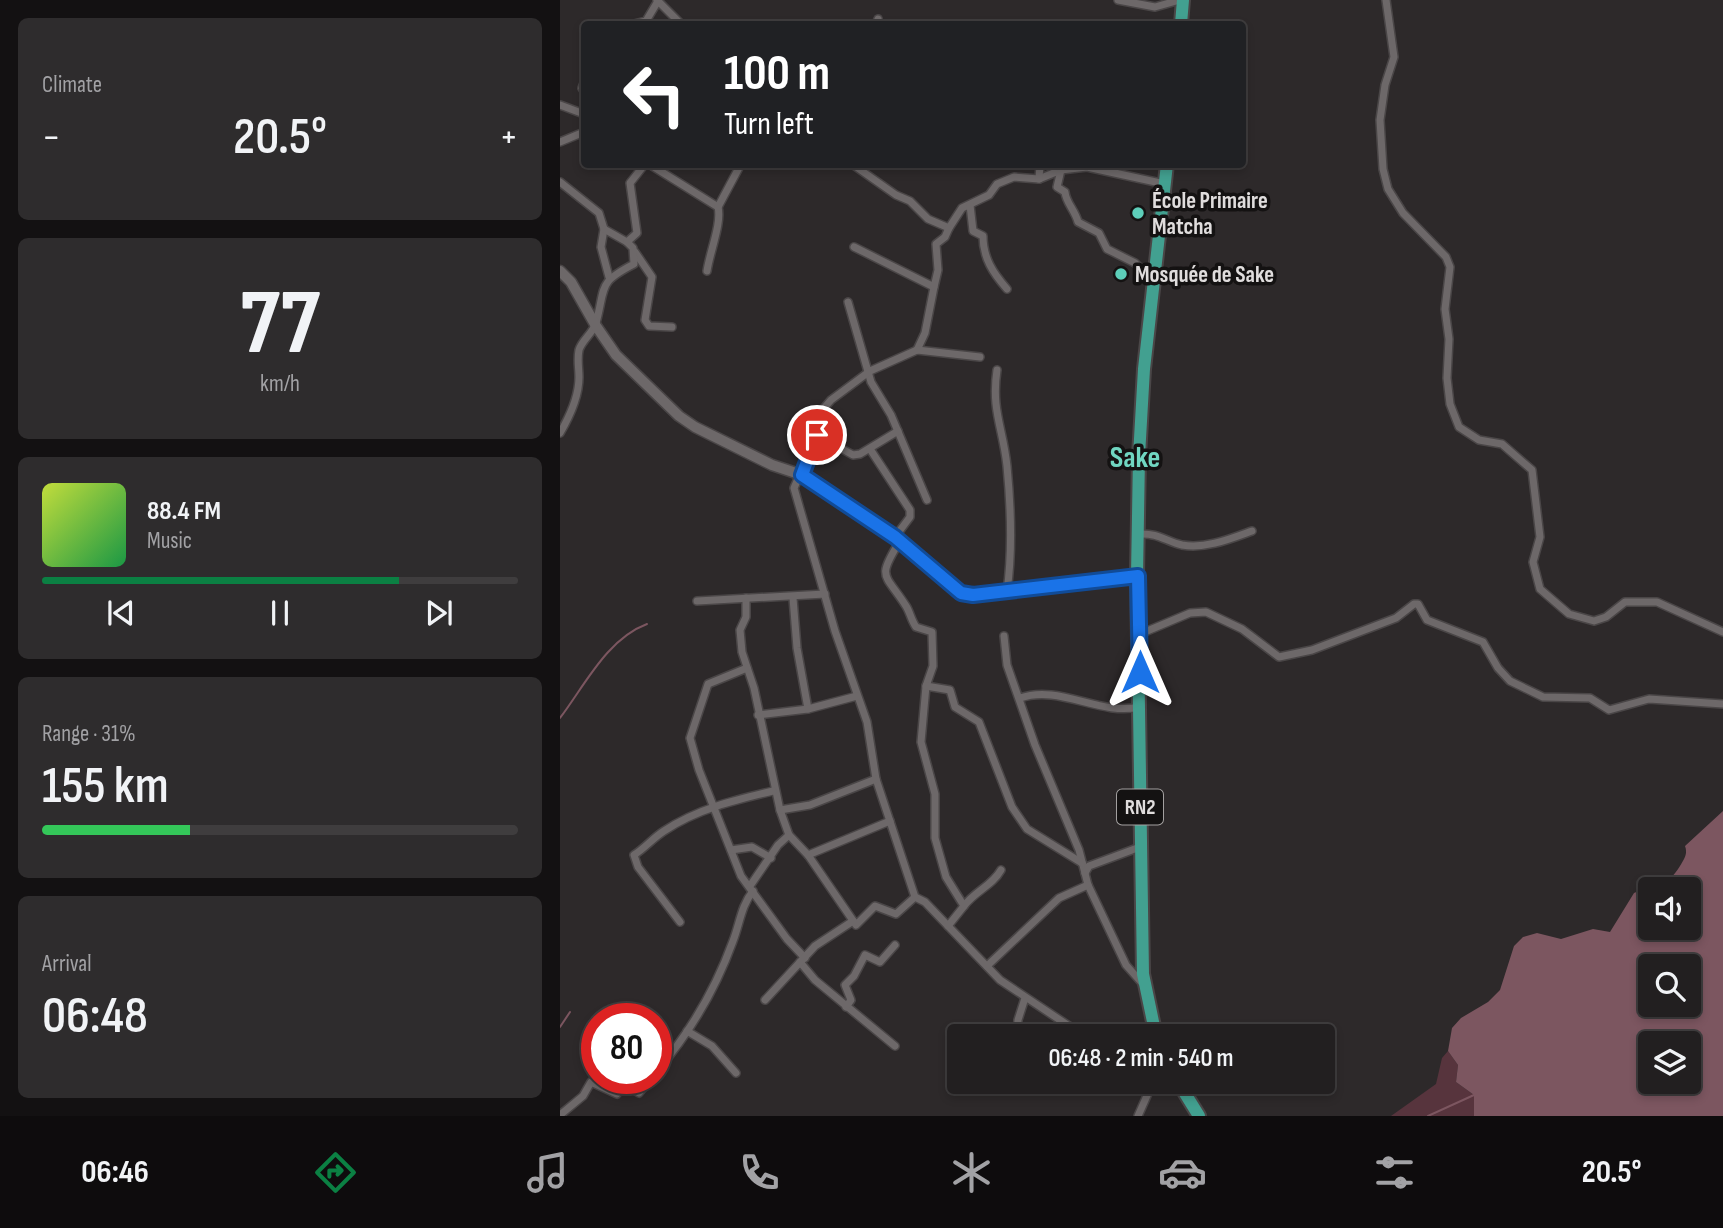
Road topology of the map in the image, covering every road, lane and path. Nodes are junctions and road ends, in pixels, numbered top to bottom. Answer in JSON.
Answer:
{"nodes":[{"id":1,"x":657,"y":0,"type":"edge"},
{"id":2,"x":1118,"y":0,"type":"edge"},
{"id":3,"x":1182,"y":0,"type":"edge"},
{"id":4,"x":1386,"y":0,"type":"edge"},
{"id":5,"x":643,"y":21,"type":"edge"},
{"id":6,"x":678,"y":21,"type":"edge"},
{"id":7,"x":1181,"y":21,"type":"edge"},
{"id":8,"x":560,"y":105,"type":"edge"},
{"id":9,"x":581,"y":112,"type":"edge"},
{"id":10,"x":581,"y":133,"type":"edge"},
{"id":11,"x":560,"y":142,"type":"edge"},
{"id":12,"x":642,"y":168,"type":"edge"},
{"id":13,"x":654,"y":168,"type":"edge"},
{"id":14,"x":739,"y":168,"type":"edge"},
{"id":15,"x":858,"y":168,"type":"edge"},
{"id":16,"x":1040,"y":168,"type":"edge"},
{"id":17,"x":1078,"y":168,"type":"edge"},
{"id":18,"x":1092,"y":168,"type":"edge"},
{"id":19,"x":1167,"y":168,"type":"edge"},
{"id":20,"x":1061,"y":170,"type":"junction"},
{"id":21,"x":1039,"y":179,"type":"junction"},
{"id":22,"x":560,"y":182,"type":"edge"},
{"id":23,"x":1165,"y":184,"type":"junction"},
{"id":24,"x":970,"y":205,"type":"junction"},
{"id":25,"x":718,"y":207,"type":"junction"},
{"id":26,"x":949,"y":228,"type":"junction"},
{"id":27,"x":604,"y":229,"type":"junction"},
{"id":28,"x":630,"y":245,"type":"junction"},
{"id":29,"x":854,"y":247,"type":"dead end"},
{"id":30,"x":560,"y":271,"type":"edge"},
{"id":31,"x":708,"y":271,"type":"dead end"},
{"id":32,"x":610,"y":277,"type":"junction"},
{"id":33,"x":1152,"y":281,"type":"junction"},
{"id":34,"x":934,"y":287,"type":"junction"},
{"id":35,"x":1007,"y":289,"type":"dead end"},
{"id":36,"x":848,"y":302,"type":"dead end"},
{"id":37,"x":596,"y":326,"type":"junction"},
{"id":38,"x":672,"y":327,"type":"dead end"},
{"id":39,"x":917,"y":350,"type":"junction"},
{"id":40,"x":980,"y":357,"type":"dead end"},
{"id":41,"x":997,"y":370,"type":"dead end"},
{"id":42,"x":868,"y":373,"type":"junction"},
{"id":43,"x":898,"y":431,"type":"junction"},
{"id":44,"x":560,"y":433,"type":"edge"},
{"id":45,"x":817,"y":435,"type":"junction"},
{"id":46,"x":870,"y":449,"type":"junction"},
{"id":47,"x":802,"y":475,"type":"junction"},
{"id":48,"x":927,"y":500,"type":"dead end"},
{"id":49,"x":1252,"y":531,"type":"dead end"},
{"id":50,"x":1139,"y":534,"type":"junction"},
{"id":51,"x":897,"y":539,"type":"junction"},
{"id":52,"x":1138,"y":576,"type":"junction"},
{"id":53,"x":1007,"y":591,"type":"junction"},
{"id":54,"x":825,"y":594,"type":"junction"},
{"id":55,"x":746,"y":598,"type":"junction"},
{"id":56,"x":793,"y":598,"type":"junction"},
{"id":57,"x":697,"y":601,"type":"dead end"},
{"id":58,"x":1723,"y":632,"type":"edge"},
{"id":59,"x":1140,"y":634,"type":"junction"},
{"id":60,"x":1004,"y":636,"type":"dead end"},
{"id":61,"x":747,"y":668,"type":"junction"},
{"id":62,"x":926,"y":686,"type":"junction"},
{"id":63,"x":857,"y":696,"type":"junction"},
{"id":64,"x":1020,"y":698,"type":"junction"},
{"id":65,"x":1140,"y":705,"type":"junction"},
{"id":66,"x":1723,"y":705,"type":"edge"},
{"id":67,"x":808,"y":709,"type":"junction"},
{"id":68,"x":758,"y":715,"type":"junction"},
{"id":69,"x":876,"y":779,"type":"junction"},
{"id":70,"x":773,"y":790,"type":"junction"},
{"id":71,"x":714,"y":807,"type":"junction"},
{"id":72,"x":780,"y":810,"type":"junction"},
{"id":73,"x":890,"y":821,"type":"junction"},
{"id":74,"x":789,"y":835,"type":"junction"},
{"id":75,"x":1140,"y":846,"type":"junction"},
{"id":76,"x":731,"y":850,"type":"junction"},
{"id":77,"x":808,"y":855,"type":"junction"},
{"id":78,"x":771,"y":858,"type":"junction"},
{"id":79,"x":1082,"y":863,"type":"junction"},
{"id":80,"x":1002,"y":870,"type":"dead end"},
{"id":81,"x":1085,"y":873,"type":"junction"},
{"id":82,"x":1088,"y":885,"type":"junction"},
{"id":83,"x":751,"y":888,"type":"junction"},
{"id":84,"x":915,"y":897,"type":"junction"},
{"id":85,"x":964,"y":906,"type":"junction"},
{"id":86,"x":853,"y":921,"type":"junction"},
{"id":87,"x":680,"y":922,"type":"dead end"},
{"id":88,"x":947,"y":926,"type":"junction"},
{"id":89,"x":895,"y":945,"type":"dead end"},
{"id":90,"x":803,"y":960,"type":"junction"},
{"id":91,"x":986,"y":966,"type":"junction"},
{"id":92,"x":1144,"y":984,"type":"junction"},
{"id":93,"x":1025,"y":998,"type":"junction"},
{"id":94,"x":765,"y":1000,"type":"dead end"},
{"id":95,"x":846,"y":1007,"type":"junction"},
{"id":96,"x":1152,"y":1021,"type":"junction"},
{"id":97,"x":1018,"y":1024,"type":"edge"},
{"id":98,"x":1065,"y":1024,"type":"edge"},
{"id":99,"x":1152,"y":1024,"type":"edge"},
{"id":100,"x":1153,"y":1024,"type":"edge"},
{"id":101,"x":687,"y":1031,"type":"junction"},
{"id":102,"x":895,"y":1046,"type":"dead end"},
{"id":103,"x":672,"y":1051,"type":"edge"},
{"id":104,"x":736,"y":1073,"type":"dead end"},
{"id":105,"x":584,"y":1094,"type":"edge"},
{"id":106,"x":1148,"y":1094,"type":"edge"},
{"id":107,"x":1185,"y":1094,"type":"edge"},
{"id":108,"x":560,"y":1115,"type":"edge"},
{"id":109,"x":1139,"y":1116,"type":"edge"},
{"id":110,"x":1199,"y":1116,"type":"edge"}],
"edges":[{"from":1,"to":5,"type":"street"},
{"from":1,"to":6,"type":"street"},
{"from":2,"to":3,"type":"street"},
{"from":3,"to":7,"type":"highway"},
{"from":4,"to":58,"type":"street"},
{"from":8,"to":9,"type":"street"},
{"from":10,"to":11,"type":"street"},
{"from":12,"to":28,"type":"street"},
{"from":13,"to":25,"type":"street"},
{"from":14,"to":25,"type":"street"},
{"from":15,"to":26,"type":"street"},
{"from":16,"to":21,"type":"street"},
{"from":17,"to":20,"type":"street"},
{"from":18,"to":23,"type":"street"},
{"from":19,"to":23,"type":"highway","number":"RN2"},
{"from":20,"to":21,"type":"street"},
{"from":20,"to":33,"type":"street"},
{"from":21,"to":24,"type":"street"},
{"from":22,"to":27,"type":"street"},
{"from":23,"to":33,"type":"highway","number":"RN2"},
{"from":24,"to":26,"type":"street"},
{"from":24,"to":35,"type":"street"},
{"from":25,"to":31,"type":"street"},
{"from":26,"to":34,"type":"street"},
{"from":27,"to":28,"type":"street"},
{"from":27,"to":32,"type":"street"},
{"from":28,"to":32,"type":"street"},
{"from":28,"to":38,"type":"street"},
{"from":29,"to":34,"type":"street"},
{"from":30,"to":37,"type":"main road"},
{"from":32,"to":37,"type":"street"},
{"from":33,"to":50,"type":"highway","number":"RN2"},
{"from":34,"to":39,"type":"street"},
{"from":36,"to":42,"type":"street"},
{"from":37,"to":44,"type":"street"},
{"from":37,"to":47,"type":"main road"},
{"from":39,"to":40,"type":"street"},
{"from":39,"to":42,"type":"street"},
{"from":41,"to":53,"type":"street"},
{"from":42,"to":43,"type":"street"},
{"from":42,"to":45,"type":"street"},
{"from":43,"to":46,"type":"street"},
{"from":43,"to":48,"type":"street"},
{"from":45,"to":46,"type":"street"},
{"from":45,"to":47,"type":"street"},
{"from":46,"to":51,"type":"street"},
{"from":47,"to":51,"type":"main road"},
{"from":47,"to":54,"type":"street"},
{"from":49,"to":50,"type":"street"},
{"from":50,"to":52,"type":"highway","number":"RN2"},
{"from":51,"to":53,"type":"main road"},
{"from":51,"to":62,"type":"street"},
{"from":52,"to":53,"type":"main road"},
{"from":52,"to":59,"type":"highway","number":"RN2"},
{"from":54,"to":56,"type":"street"},
{"from":54,"to":63,"type":"street"},
{"from":55,"to":56,"type":"street"},
{"from":55,"to":57,"type":"street"},
{"from":55,"to":61,"type":"street"},
{"from":56,"to":67,"type":"street"},
{"from":59,"to":65,"type":"highway","number":"RN2"},
{"from":59,"to":66,"type":"street"},
{"from":60,"to":64,"type":"street"},
{"from":61,"to":68,"type":"street"},
{"from":61,"to":71,"type":"street"},
{"from":62,"to":79,"type":"street"},
{"from":62,"to":85,"type":"street"},
{"from":63,"to":67,"type":"street"},
{"from":63,"to":69,"type":"street"},
{"from":64,"to":65,"type":"street"},
{"from":64,"to":79,"type":"street"},
{"from":65,"to":75,"type":"highway","number":"RN2"},
{"from":67,"to":68,"type":"street"},
{"from":68,"to":70,"type":"street"},
{"from":69,"to":72,"type":"street"},
{"from":69,"to":73,"type":"street"},
{"from":70,"to":71,"type":"street"},
{"from":70,"to":72,"type":"street"},
{"from":71,"to":76,"type":"street"},
{"from":71,"to":87,"type":"street"},
{"from":72,"to":74,"type":"street"},
{"from":73,"to":77,"type":"street"},
{"from":73,"to":84,"type":"street"},
{"from":74,"to":77,"type":"street"},
{"from":74,"to":78,"type":"street"},
{"from":75,"to":81,"type":"street"},
{"from":75,"to":92,"type":"highway","number":"RN2"},
{"from":76,"to":78,"type":"street"},
{"from":76,"to":83,"type":"street"},
{"from":77,"to":86,"type":"street"},
{"from":78,"to":83,"type":"street"},
{"from":79,"to":81,"type":"street"},
{"from":80,"to":85,"type":"street"},
{"from":81,"to":82,"type":"street"},
{"from":82,"to":91,"type":"street"},
{"from":82,"to":92,"type":"street"},
{"from":83,"to":90,"type":"street"},
{"from":83,"to":101,"type":"street"},
{"from":84,"to":86,"type":"street"},
{"from":84,"to":88,"type":"street"},
{"from":85,"to":88,"type":"street"},
{"from":86,"to":90,"type":"street"},
{"from":88,"to":91,"type":"street"},
{"from":89,"to":95,"type":"street"},
{"from":90,"to":94,"type":"street"},
{"from":90,"to":95,"type":"street"},
{"from":91,"to":93,"type":"street"},
{"from":92,"to":96,"type":"highway","number":"RN2"},
{"from":93,"to":97,"type":"street"},
{"from":93,"to":98,"type":"street"},
{"from":95,"to":102,"type":"street"},
{"from":96,"to":99,"type":"street"},
{"from":96,"to":100,"type":"highway","number":"RN2"},
{"from":101,"to":103,"type":"street"},
{"from":101,"to":104,"type":"street"},
{"from":105,"to":108,"type":"street"},
{"from":106,"to":109,"type":"street"},
{"from":107,"to":110,"type":"highway"}]}
